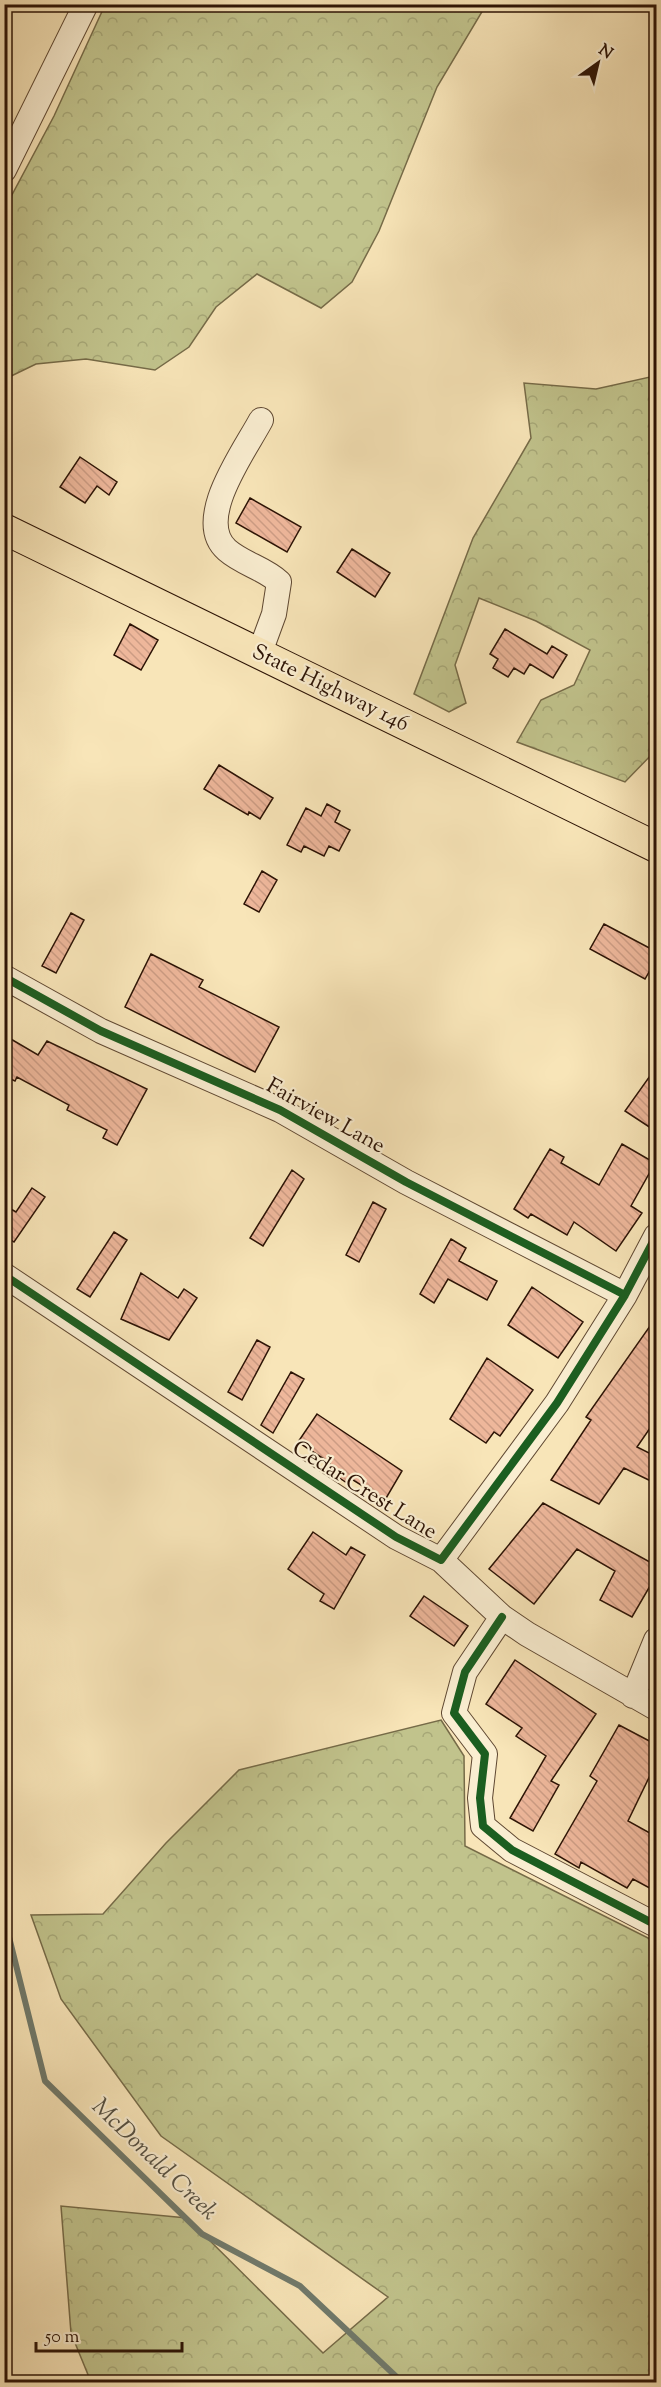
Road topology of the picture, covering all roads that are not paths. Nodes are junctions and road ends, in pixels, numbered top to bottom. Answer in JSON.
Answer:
{"nodes":[{"id":1,"x":86,"y":4,"type":"edge"},
{"id":2,"x":6,"y":163,"type":"edge"},
{"id":3,"x":261,"y":420,"type":"dead end"},
{"id":4,"x":4,"y":529,"type":"edge"},
{"id":5,"x":259,"y":655,"type":"junction"},
{"id":6,"x":657,"y":847,"type":"edge"},
{"id":7,"x":4,"y":977,"type":"edge"},
{"id":8,"x":657,"y":1236,"type":"edge"},
{"id":9,"x":4,"y":1275,"type":"edge"},
{"id":10,"x":625,"y":1294,"type":"junction"},
{"id":11,"x":441,"y":1560,"type":"junction"},
{"id":12,"x":502,"y":1617,"type":"junction"},
{"id":13,"x":657,"y":1640,"type":"edge"},
{"id":14,"x":633,"y":1696,"type":"junction"},
{"id":15,"x":657,"y":1708,"type":"edge"},
{"id":16,"x":657,"y":1925,"type":"edge"}],
"edges":[{"from":1,"to":2,"type":"street"},
{"from":3,"to":5,"type":"street"},
{"from":4,"to":5,"type":"main road","name":"State Highway 146"},
{"from":5,"to":6,"type":"main road","name":"State Highway 146"},
{"from":7,"to":10,"type":"street","name":"Fairview Lane"},
{"from":8,"to":10,"type":"street","name":"Cedar Crest Lane"},
{"from":9,"to":11,"type":"street","name":"Cedar Crest Lane"},
{"from":10,"to":11,"type":"street","name":"Cedar Crest Lane"},
{"from":11,"to":12,"type":"street"},
{"from":12,"to":14,"type":"street"},
{"from":12,"to":16,"type":"street"},
{"from":13,"to":14,"type":"street"},
{"from":14,"to":15,"type":"street"}]}
